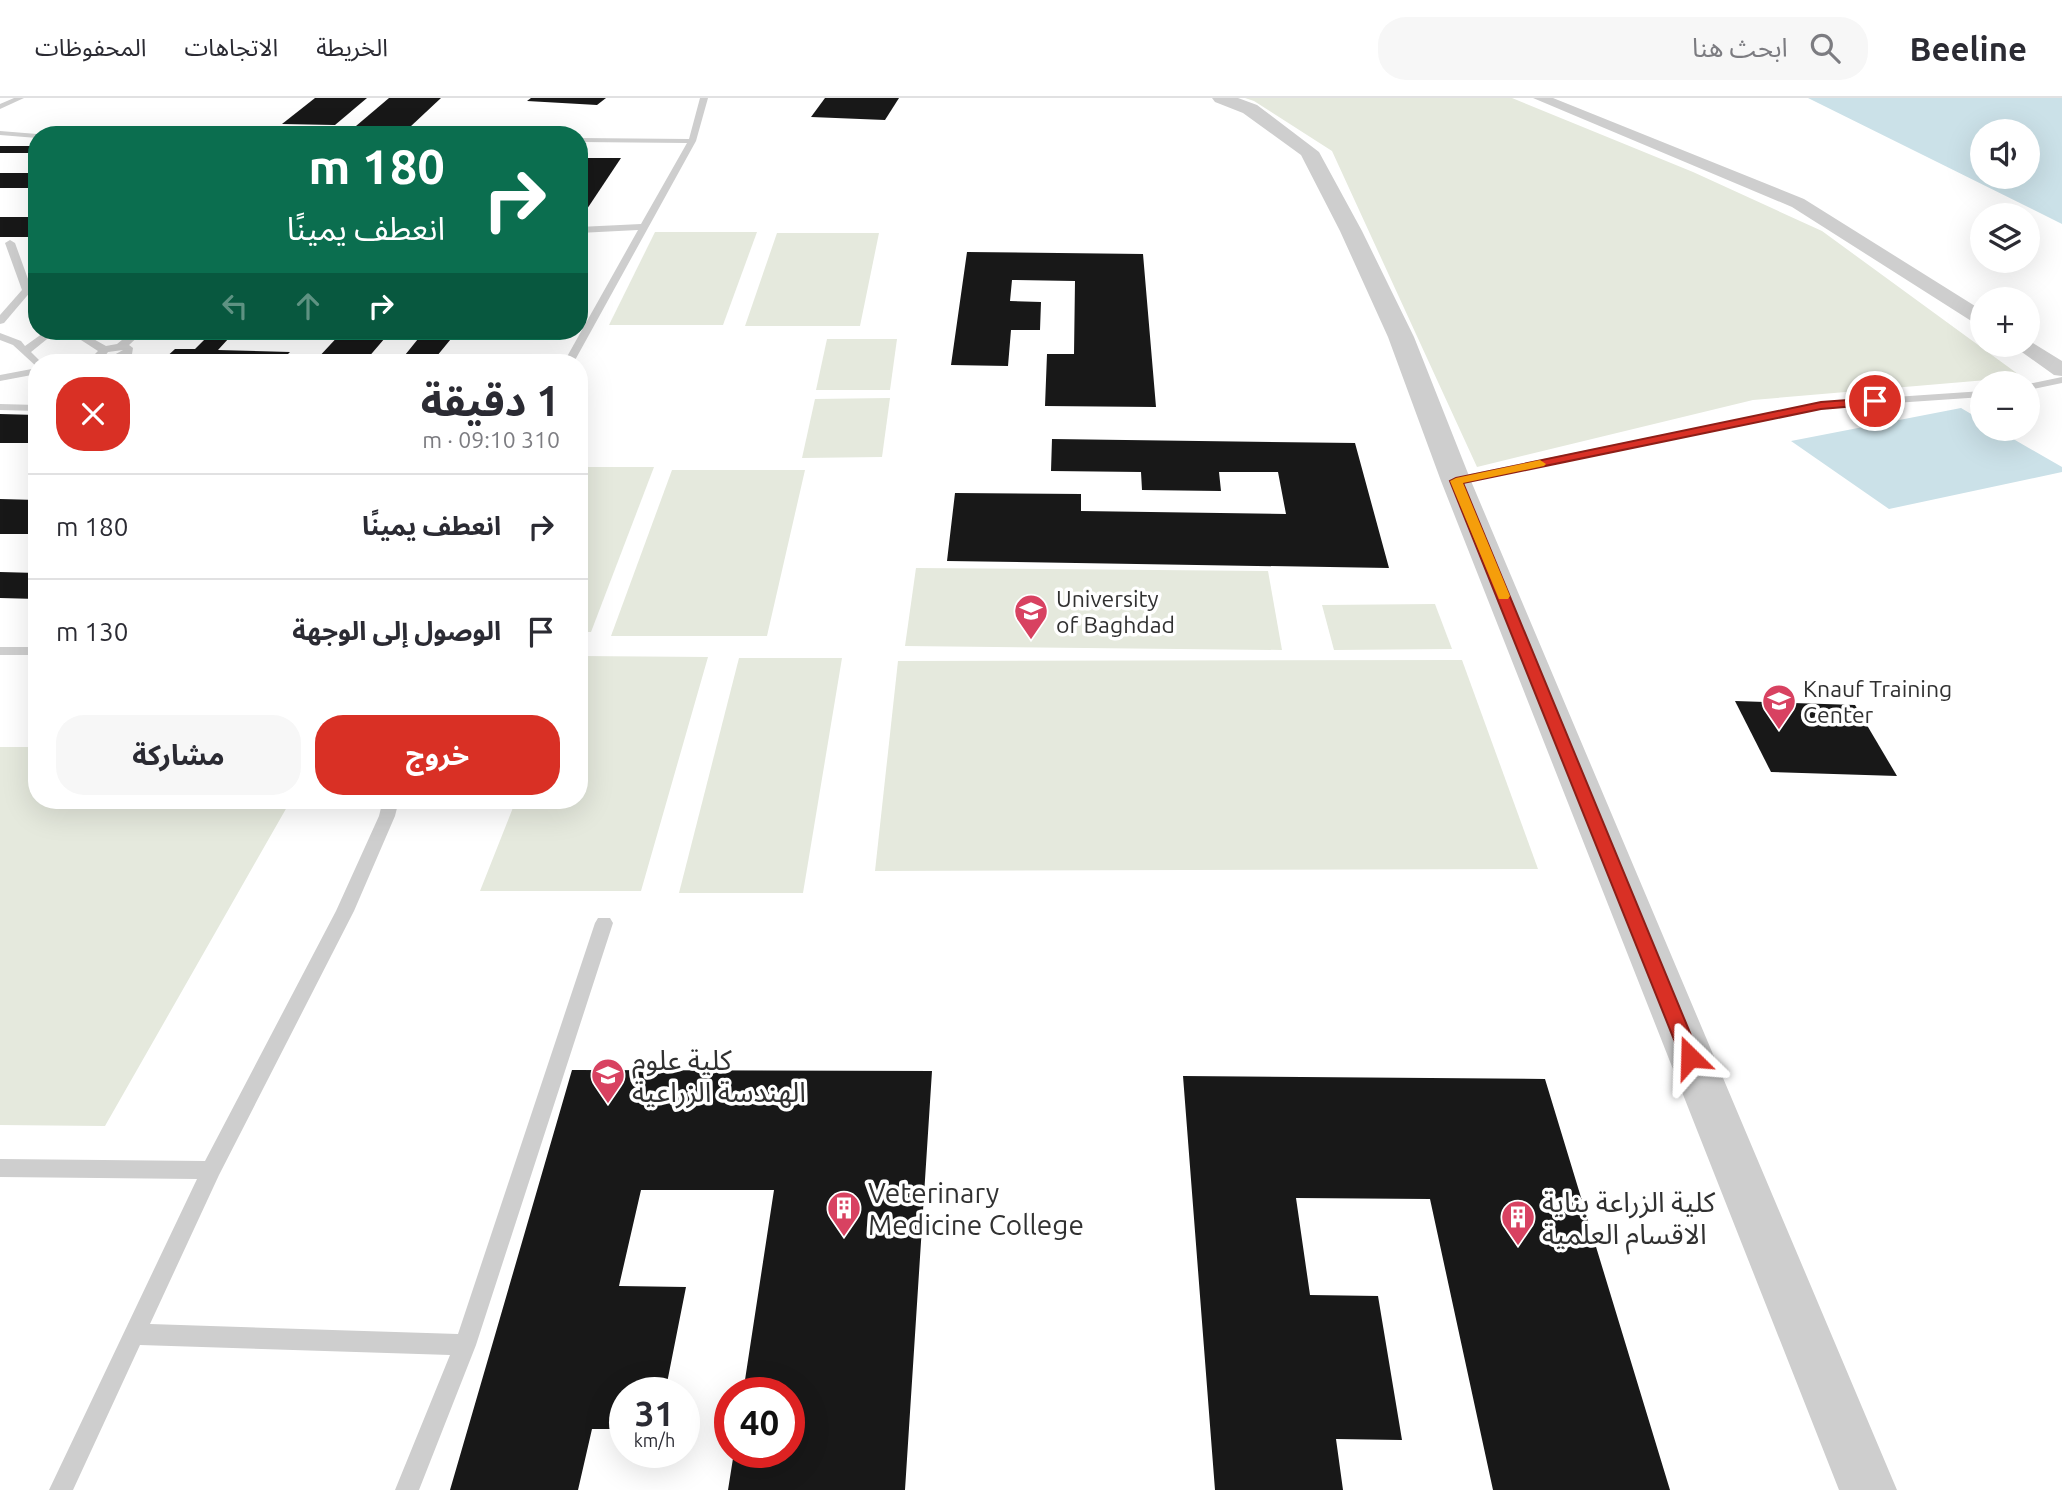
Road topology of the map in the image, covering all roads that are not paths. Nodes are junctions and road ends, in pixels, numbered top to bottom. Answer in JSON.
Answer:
{"nodes":[{"id":1,"x":20,"y":98,"type":"edge"},
{"id":2,"x":704,"y":98,"type":"edge"},
{"id":3,"x":1221,"y":98,"type":"edge"},
{"id":4,"x":1540,"y":98,"type":"edge"},
{"id":5,"x":0,"y":107,"type":"edge"},
{"id":6,"x":0,"y":133,"type":"edge"},
{"id":7,"x":28,"y":135,"type":"edge"},
{"id":8,"x":588,"y":141,"type":"edge"},
{"id":9,"x":692,"y":141,"type":"junction"},
{"id":10,"x":645,"y":227,"type":"junction"},
{"id":11,"x":588,"y":230,"type":"edge"},
{"id":12,"x":9,"y":243,"type":"dead end"},
{"id":13,"x":27,"y":290,"type":"joint"},
{"id":14,"x":1970,"y":312,"type":"edge"},
{"id":15,"x":2,"y":316,"type":"edge"},
{"id":16,"x":588,"y":328,"type":"edge"},
{"id":17,"x":0,"y":336,"type":"edge"},
{"id":18,"x":39,"y":340,"type":"edge"},
{"id":19,"x":87,"y":340,"type":"edge"},
{"id":20,"x":130,"y":340,"type":"edge"},
{"id":21,"x":25,"y":351,"type":"junction"},
{"id":22,"x":28,"y":354,"type":"edge"},
{"id":23,"x":111,"y":354,"type":"edge"},
{"id":24,"x":116,"y":354,"type":"edge"},
{"id":25,"x":2040,"y":356,"type":"edge"},
{"id":26,"x":2062,"y":370,"type":"edge"},
{"id":27,"x":28,"y":373,"type":"edge"},
{"id":28,"x":0,"y":378,"type":"edge"},
{"id":29,"x":2062,"y":380,"type":"edge"},
{"id":30,"x":2040,"y":385,"type":"edge"},
{"id":31,"x":1970,"y":395,"type":"edge"},
{"id":32,"x":0,"y":407,"type":"edge"},
{"id":33,"x":28,"y":408,"type":"edge"},
{"id":34,"x":1456,"y":481,"type":"junction"},
{"id":35,"x":0,"y":651,"type":"edge"},
{"id":36,"x":28,"y":651,"type":"edge"},
{"id":37,"x":389,"y":809,"type":"edge"},
{"id":38,"x":604,"y":923,"type":"dead end"},
{"id":39,"x":0,"y":1168,"type":"edge"},
{"id":40,"x":211,"y":1170,"type":"junction"},
{"id":41,"x":135,"y":1334,"type":"junction"},
{"id":42,"x":464,"y":1345,"type":"junction"},
{"id":43,"x":61,"y":1490,"type":"edge"},
{"id":44,"x":407,"y":1490,"type":"edge"},
{"id":45,"x":1868,"y":1490,"type":"edge"}],
"edges":[{"from":1,"to":5,"type":"lane"},
{"from":2,"to":9,"type":"lane"},
{"from":3,"to":34,"type":"street"},
{"from":4,"to":14,"type":"street"},
{"from":6,"to":7,"type":"lane"},
{"from":8,"to":9,"type":"lane"},
{"from":9,"to":10,"type":"lane"},
{"from":10,"to":11,"type":"lane"},
{"from":10,"to":16,"type":"lane"},
{"from":12,"to":13,"type":"lane"},
{"from":13,"to":15,"type":"lane"},
{"from":17,"to":21,"type":"lane"},
{"from":18,"to":21,"type":"lane"},
{"from":19,"to":23,"type":"lane"},
{"from":20,"to":24,"type":"lane"},
{"from":21,"to":22,"type":"lane"},
{"from":25,"to":26,"type":"street"},
{"from":27,"to":28,"type":"lane"},
{"from":29,"to":30,"type":"lane"},
{"from":31,"to":34,"type":"lane"},
{"from":32,"to":33,"type":"lane"},
{"from":34,"to":45,"type":"street"},
{"from":35,"to":36,"type":"lane"},
{"from":37,"to":40,"type":"lane"},
{"from":38,"to":42,"type":"lane"},
{"from":39,"to":40,"type":"lane"},
{"from":40,"to":41,"type":"lane"},
{"from":41,"to":42,"type":"lane"},
{"from":41,"to":43,"type":"lane"},
{"from":42,"to":44,"type":"lane"}]}
